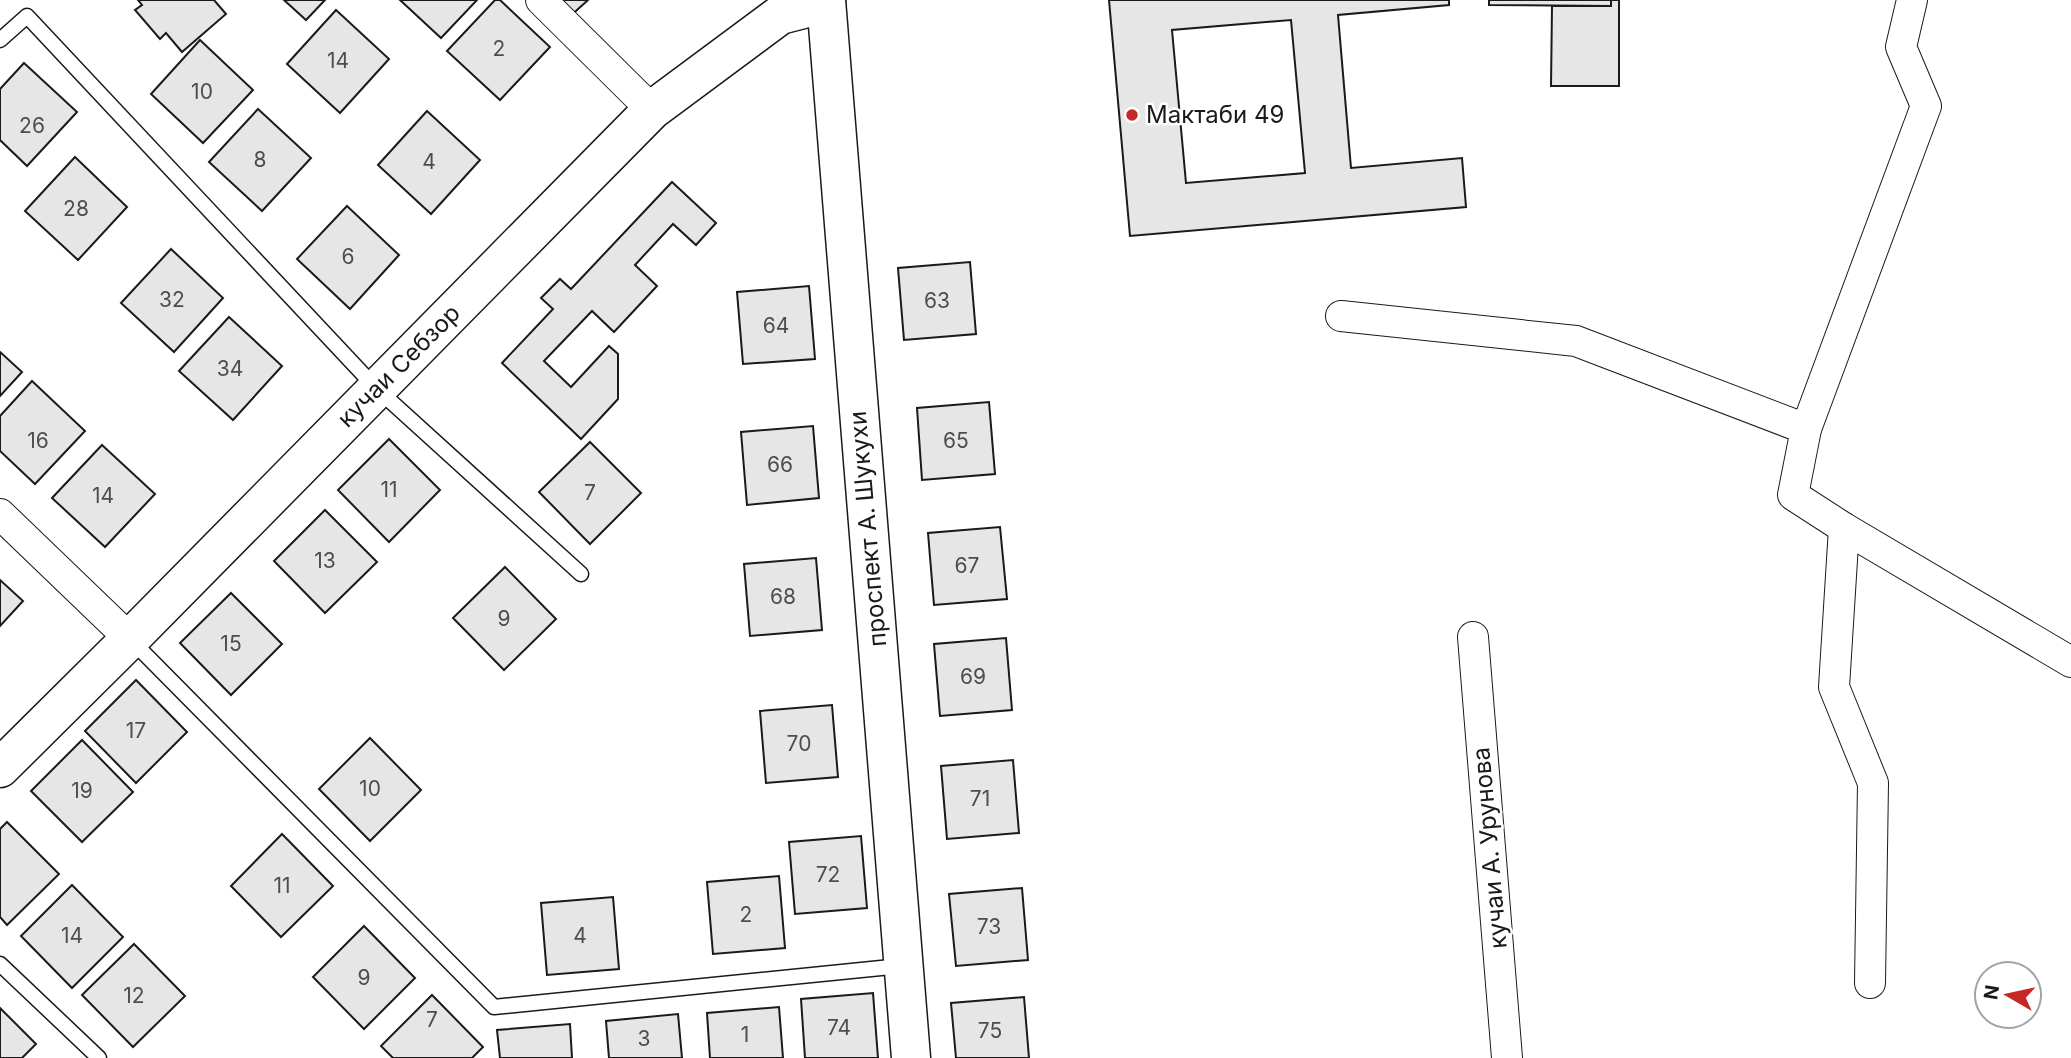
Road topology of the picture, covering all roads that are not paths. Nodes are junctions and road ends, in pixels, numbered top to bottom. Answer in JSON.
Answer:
{"nodes":[{"id":1,"x":541,"y":0,"type":"edge"},
{"id":2,"x":1912,"y":0,"type":"edge"},
{"id":3,"x":826,"y":1,"type":"edge"},
{"id":4,"x":0,"y":40,"type":"edge"},
{"id":5,"x":652,"y":110,"type":"junction"},
{"id":6,"x":1341,"y":316,"type":"dead end"},
{"id":7,"x":376,"y":388,"type":"junction"},
{"id":8,"x":1806,"y":429,"type":"junction"},
{"id":9,"x":0,"y":514,"type":"edge"},
{"id":10,"x":1843,"y":528,"type":"junction"},
{"id":11,"x":581,"y":574,"type":"dead end"},
{"id":12,"x":1473,"y":637,"type":"dead end"},
{"id":13,"x":130,"y":639,"type":"junction"},
{"id":14,"x":2071,"y":662,"type":"edge"},
{"id":15,"x":0,"y":768,"type":"edge"},
{"id":16,"x":0,"y":964,"type":"edge"},
{"id":17,"x":902,"y":966,"type":"junction"},
{"id":18,"x":1870,"y":983,"type":"dead end"},
{"id":19,"x":99,"y":1058,"type":"edge"},
{"id":20,"x":911,"y":1058,"type":"edge"},
{"id":21,"x":1507,"y":1058,"type":"edge"}],
"edges":[{"from":1,"to":5,"type":"street"},
{"from":2,"to":8,"type":"street"},
{"from":3,"to":5,"type":"main road","name":"кучаи Себзор"},
{"from":3,"to":17,"type":"main road","name":"проспект А. Шукухи"},
{"from":4,"to":7,"type":"lane"},
{"from":5,"to":7,"type":"main road","name":"кучаи Себзор"},
{"from":6,"to":8,"type":"street"},
{"from":7,"to":11,"type":"lane"},
{"from":7,"to":13,"type":"main road","name":"кучаи Себзор"},
{"from":8,"to":10,"type":"street"},
{"from":9,"to":13,"type":"street"},
{"from":10,"to":14,"type":"street"},
{"from":10,"to":18,"type":"street"},
{"from":12,"to":21,"type":"street","name":"кучаи А. Урунова"},
{"from":13,"to":15,"type":"main road","name":"кучаи Себзор"},
{"from":13,"to":17,"type":"lane"},
{"from":16,"to":19,"type":"lane"},
{"from":17,"to":20,"type":"main road","name":"проспект А. Шукухи"}]}
